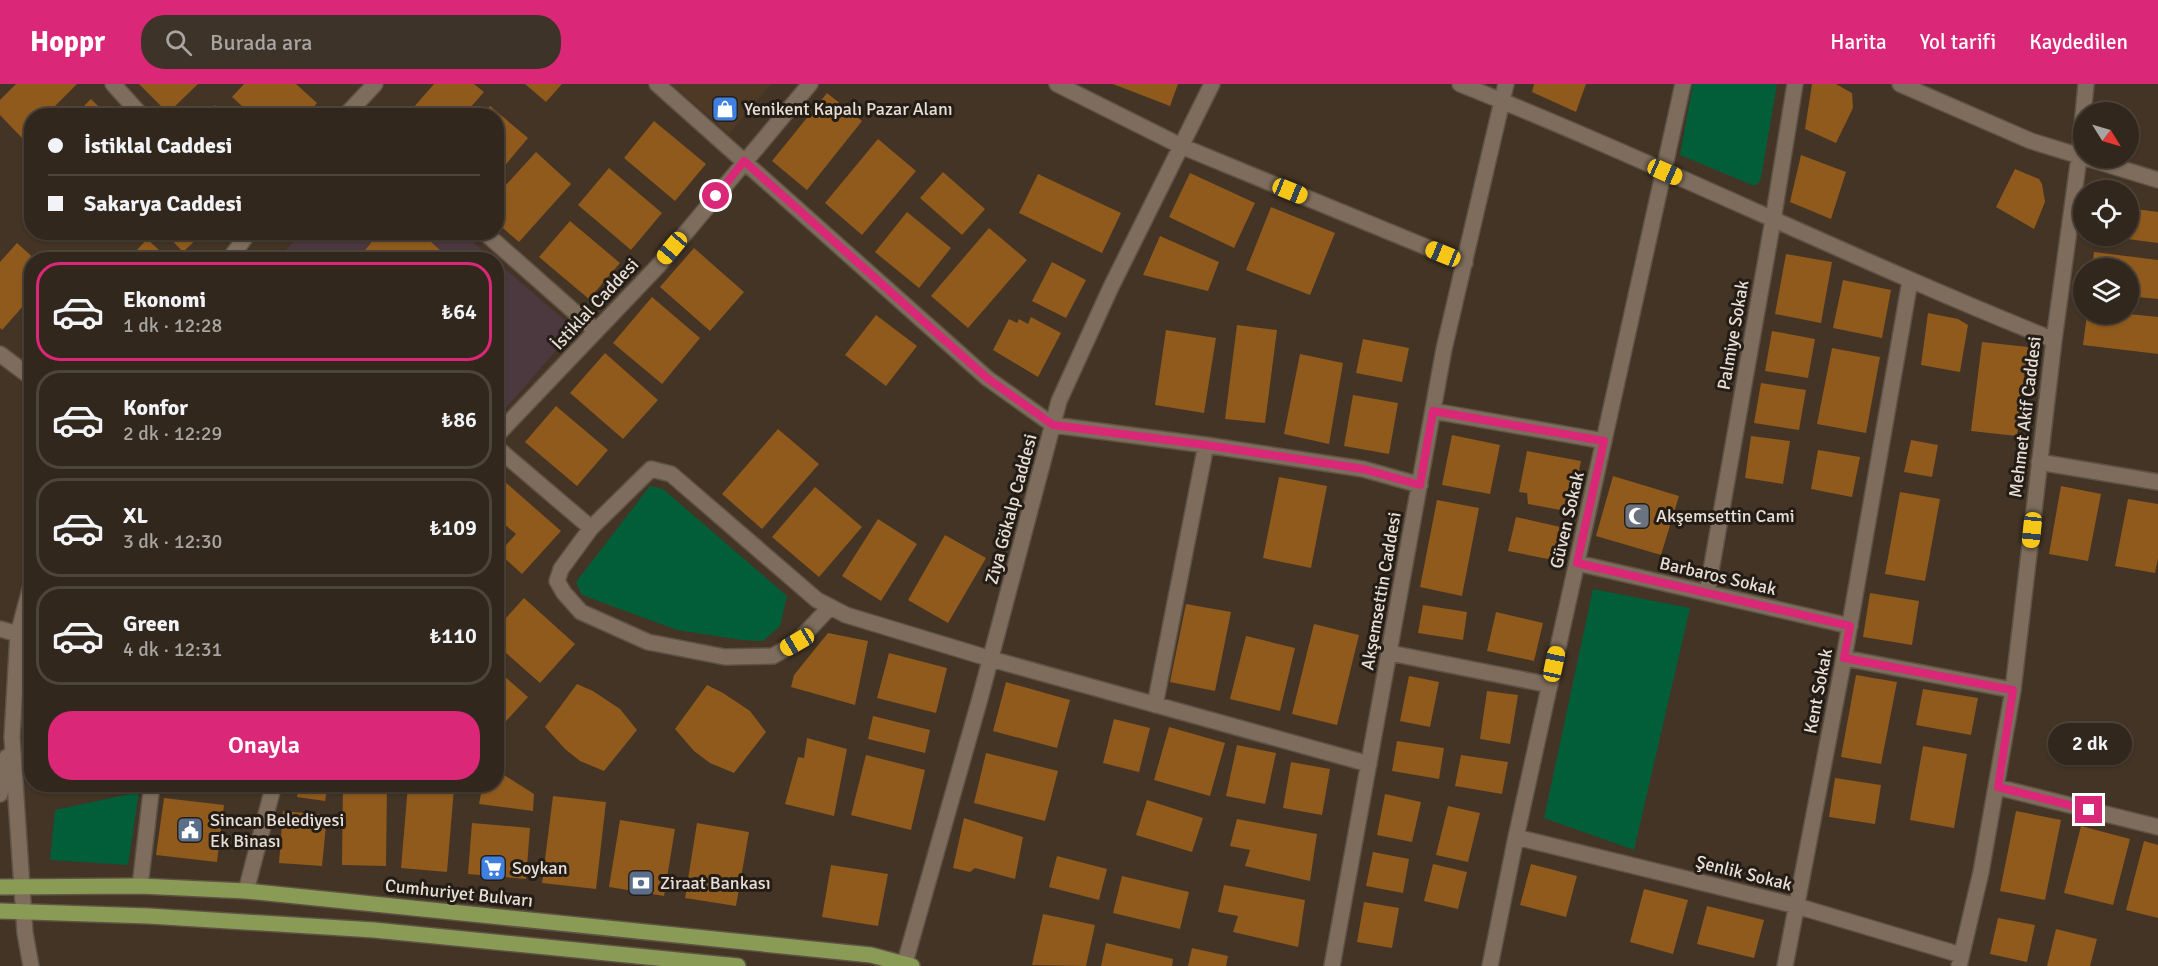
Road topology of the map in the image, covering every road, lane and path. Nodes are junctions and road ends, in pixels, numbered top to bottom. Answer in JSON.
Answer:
{"nodes":[{"id":1,"x":113,"y":84,"type":"edge"},
{"id":2,"x":375,"y":84,"type":"edge"},
{"id":3,"x":657,"y":84,"type":"edge"},
{"id":4,"x":810,"y":84,"type":"edge"},
{"id":5,"x":1057,"y":84,"type":"edge"},
{"id":6,"x":1212,"y":84,"type":"edge"},
{"id":7,"x":1460,"y":84,"type":"edge"},
{"id":8,"x":1506,"y":84,"type":"edge"},
{"id":9,"x":1683,"y":84,"type":"edge"},
{"id":10,"x":1795,"y":84,"type":"edge"},
{"id":11,"x":1900,"y":84,"type":"edge"},
{"id":12,"x":2086,"y":84,"type":"edge"},
{"id":13,"x":1503,"y":101,"type":"junction"},
{"id":14,"x":2084,"y":102,"type":"edge"},
{"id":15,"x":135,"y":108,"type":"edge"},
{"id":16,"x":354,"y":108,"type":"edge"},
{"id":17,"x":1181,"y":146,"type":"junction"},
{"id":18,"x":2073,"y":155,"type":"edge"},
{"id":19,"x":744,"y":161,"type":"junction"},
{"id":20,"x":2077,"y":168,"type":"edge"},
{"id":21,"x":2124,"y":168,"type":"edge"},
{"id":22,"x":1665,"y":172,"type":"junction"},
{"id":23,"x":2158,"y":180,"type":"edge"},
{"id":24,"x":1773,"y":220,"type":"junction"},
{"id":25,"x":493,"y":240,"type":"edge"},
{"id":26,"x":1464,"y":263,"type":"junction"},
{"id":27,"x":1910,"y":280,"type":"junction"},
{"id":28,"x":596,"y":331,"type":"junction"},
{"id":29,"x":2054,"y":340,"type":"junction"},
{"id":30,"x":0,"y":354,"type":"edge"},
{"id":31,"x":24,"y":372,"type":"edge"},
{"id":32,"x":1433,"y":411,"type":"junction"},
{"id":33,"x":1053,"y":425,"type":"junction"},
{"id":34,"x":504,"y":428,"type":"edge"},
{"id":35,"x":1604,"y":441,"type":"junction"},
{"id":36,"x":1206,"y":445,"type":"junction"},
{"id":37,"x":504,"y":454,"type":"edge"},
{"id":38,"x":2039,"y":462,"type":"junction"},
{"id":39,"x":2158,"y":482,"type":"edge"},
{"id":40,"x":1420,"y":485,"type":"junction"},
{"id":41,"x":591,"y":528,"type":"junction"},
{"id":42,"x":1577,"y":563,"type":"junction"},
{"id":43,"x":1707,"y":593,"type":"junction"},
{"id":44,"x":830,"y":607,"type":"junction"},
{"id":45,"x":24,"y":612,"type":"edge"},
{"id":46,"x":1850,"y":626,"type":"junction"},
{"id":47,"x":0,"y":629,"type":"edge"},
{"id":48,"x":18,"y":634,"type":"junction"},
{"id":49,"x":1390,"y":653,"type":"junction"},
{"id":50,"x":1844,"y":658,"type":"junction"},
{"id":51,"x":991,"y":659,"type":"junction"},
{"id":52,"x":1550,"y":685,"type":"junction"},
{"id":53,"x":2013,"y":690,"type":"junction"},
{"id":54,"x":1155,"y":705,"type":"junction"},
{"id":55,"x":12,"y":737,"type":"junction"},
{"id":56,"x":1370,"y":764,"type":"junction"},
{"id":57,"x":1998,"y":787,"type":"junction"},
{"id":58,"x":151,"y":792,"type":"edge"},
{"id":59,"x":272,"y":792,"type":"edge"},
{"id":60,"x":0,"y":794,"type":"edge"},
{"id":61,"x":2158,"y":827,"type":"edge"},
{"id":62,"x":1516,"y":837,"type":"junction"},
{"id":63,"x":140,"y":886,"type":"junction"},
{"id":64,"x":0,"y":887,"type":"edge"},
{"id":65,"x":22,"y":887,"type":"junction"},
{"id":66,"x":246,"y":891,"type":"junction"},
{"id":67,"x":1797,"y":906,"type":"junction"},
{"id":68,"x":0,"y":911,"type":"edge"},
{"id":69,"x":24,"y":912,"type":"junction"},
{"id":70,"x":1960,"y":961,"type":"edge"},
{"id":71,"x":906,"y":965,"type":"edge"},
{"id":72,"x":32,"y":966,"type":"edge"},
{"id":73,"x":738,"y":966,"type":"edge"},
{"id":74,"x":1332,"y":966,"type":"edge"},
{"id":75,"x":1490,"y":966,"type":"edge"},
{"id":76,"x":1785,"y":966,"type":"edge"}],
"edges":[{"from":1,"to":15,"type":"street"},
{"from":2,"to":16,"type":"street"},
{"from":3,"to":19,"type":"street"},
{"from":4,"to":19,"type":"street","name":"İstiklal Caddesi"},
{"from":5,"to":17,"type":"street"},
{"from":6,"to":17,"type":"street","name":"Ziya Gökalp Caddesi"},
{"from":7,"to":13,"type":"street"},
{"from":8,"to":13,"type":"street","name":"Akşemsettin Caddesi"},
{"from":9,"to":22,"type":"street","name":"Güven Sokak"},
{"from":10,"to":24,"type":"street","name":"Palmiye Sokak"},
{"from":11,"to":18,"type":"street"},
{"from":12,"to":14,"type":"street","name":"Mehmet Akif Caddesi"},
{"from":13,"to":22,"type":"street"},
{"from":13,"to":26,"type":"street","name":"Akşemsettin Caddesi"},
{"from":17,"to":26,"type":"street"},
{"from":17,"to":33,"type":"street","name":"Ziya Gökalp Caddesi"},
{"from":19,"to":28,"type":"street","name":"İstiklal Caddesi"},
{"from":19,"to":33,"type":"street"},
{"from":20,"to":29,"type":"street","name":"Mehmet Akif Caddesi"},
{"from":21,"to":23,"type":"street"},
{"from":22,"to":24,"type":"street"},
{"from":22,"to":35,"type":"street","name":"Güven Sokak"},
{"from":24,"to":27,"type":"street"},
{"from":24,"to":43,"type":"street","name":"Palmiye Sokak"},
{"from":25,"to":28,"type":"street"},
{"from":26,"to":32,"type":"street","name":"Akşemsettin Caddesi"},
{"from":27,"to":29,"type":"street"},
{"from":27,"to":46,"type":"street","name":"Kent Sokak"},
{"from":28,"to":34,"type":"street","name":"İstiklal Caddesi"},
{"from":29,"to":38,"type":"street","name":"Mehmet Akif Caddesi"},
{"from":30,"to":31,"type":"street"},
{"from":32,"to":35,"type":"street"},
{"from":32,"to":40,"type":"street","name":"Akşemsettin Caddesi"},
{"from":33,"to":36,"type":"street"},
{"from":33,"to":51,"type":"street","name":"Ziya Gökalp Caddesi"},
{"from":35,"to":42,"type":"street","name":"Güven Sokak"},
{"from":36,"to":40,"type":"street"},
{"from":36,"to":54,"type":"street"},
{"from":37,"to":41,"type":"street"},
{"from":38,"to":39,"type":"street"},
{"from":38,"to":53,"type":"street","name":"Mehmet Akif Caddesi"},
{"from":40,"to":49,"type":"street","name":"Akşemsettin Caddesi"},
{"from":41,"to":44,"type":"street"},
{"from":41,"to":44,"type":"street"},
{"from":42,"to":43,"type":"street","name":"Barbaros Sokak"},
{"from":42,"to":52,"type":"street","name":"Güven Sokak"},
{"from":43,"to":46,"type":"street","name":"Barbaros Sokak"},
{"from":44,"to":51,"type":"street"},
{"from":45,"to":48,"type":"street"},
{"from":46,"to":50,"type":"street","name":"Kent Sokak"},
{"from":47,"to":48,"type":"street"},
{"from":48,"to":55,"type":"street"},
{"from":49,"to":52,"type":"street"},
{"from":49,"to":56,"type":"street","name":"Akşemsettin Caddesi"},
{"from":50,"to":53,"type":"street"},
{"from":50,"to":67,"type":"street","name":"Kent Sokak"},
{"from":51,"to":54,"type":"street"},
{"from":51,"to":71,"type":"street","name":"Ziya Gökalp Caddesi"},
{"from":52,"to":62,"type":"street","name":"Güven Sokak"},
{"from":53,"to":57,"type":"street","name":"Mehmet Akif Caddesi"},
{"from":54,"to":56,"type":"street"},
{"from":55,"to":60,"type":"street"},
{"from":55,"to":65,"type":"street"},
{"from":56,"to":74,"type":"street","name":"Akşemsettin Caddesi"},
{"from":57,"to":61,"type":"street"},
{"from":57,"to":70,"type":"street","name":"Mehmet Akif Caddesi"},
{"from":58,"to":63,"type":"street"},
{"from":59,"to":66,"type":"street"},
{"from":62,"to":67,"type":"street","name":"Şenlik Sokak"},
{"from":62,"to":75,"type":"street","name":"Güven Sokak"},
{"from":63,"to":65,"type":"main road","name":"Cumhuriyet Bulvarı"},
{"from":63,"to":66,"type":"main road","name":"Cumhuriyet Bulvarı"},
{"from":64,"to":65,"type":"main road","name":"Cumhuriyet Bulvarı"},
{"from":65,"to":69,"type":"street"},
{"from":66,"to":71,"type":"main road","name":"Cumhuriyet Bulvarı"},
{"from":67,"to":70,"type":"street","name":"Şenlik Sokak"},
{"from":67,"to":76,"type":"street","name":"Kent Sokak"},
{"from":68,"to":69,"type":"main road"},
{"from":69,"to":72,"type":"street"},
{"from":69,"to":73,"type":"main road"}]}
